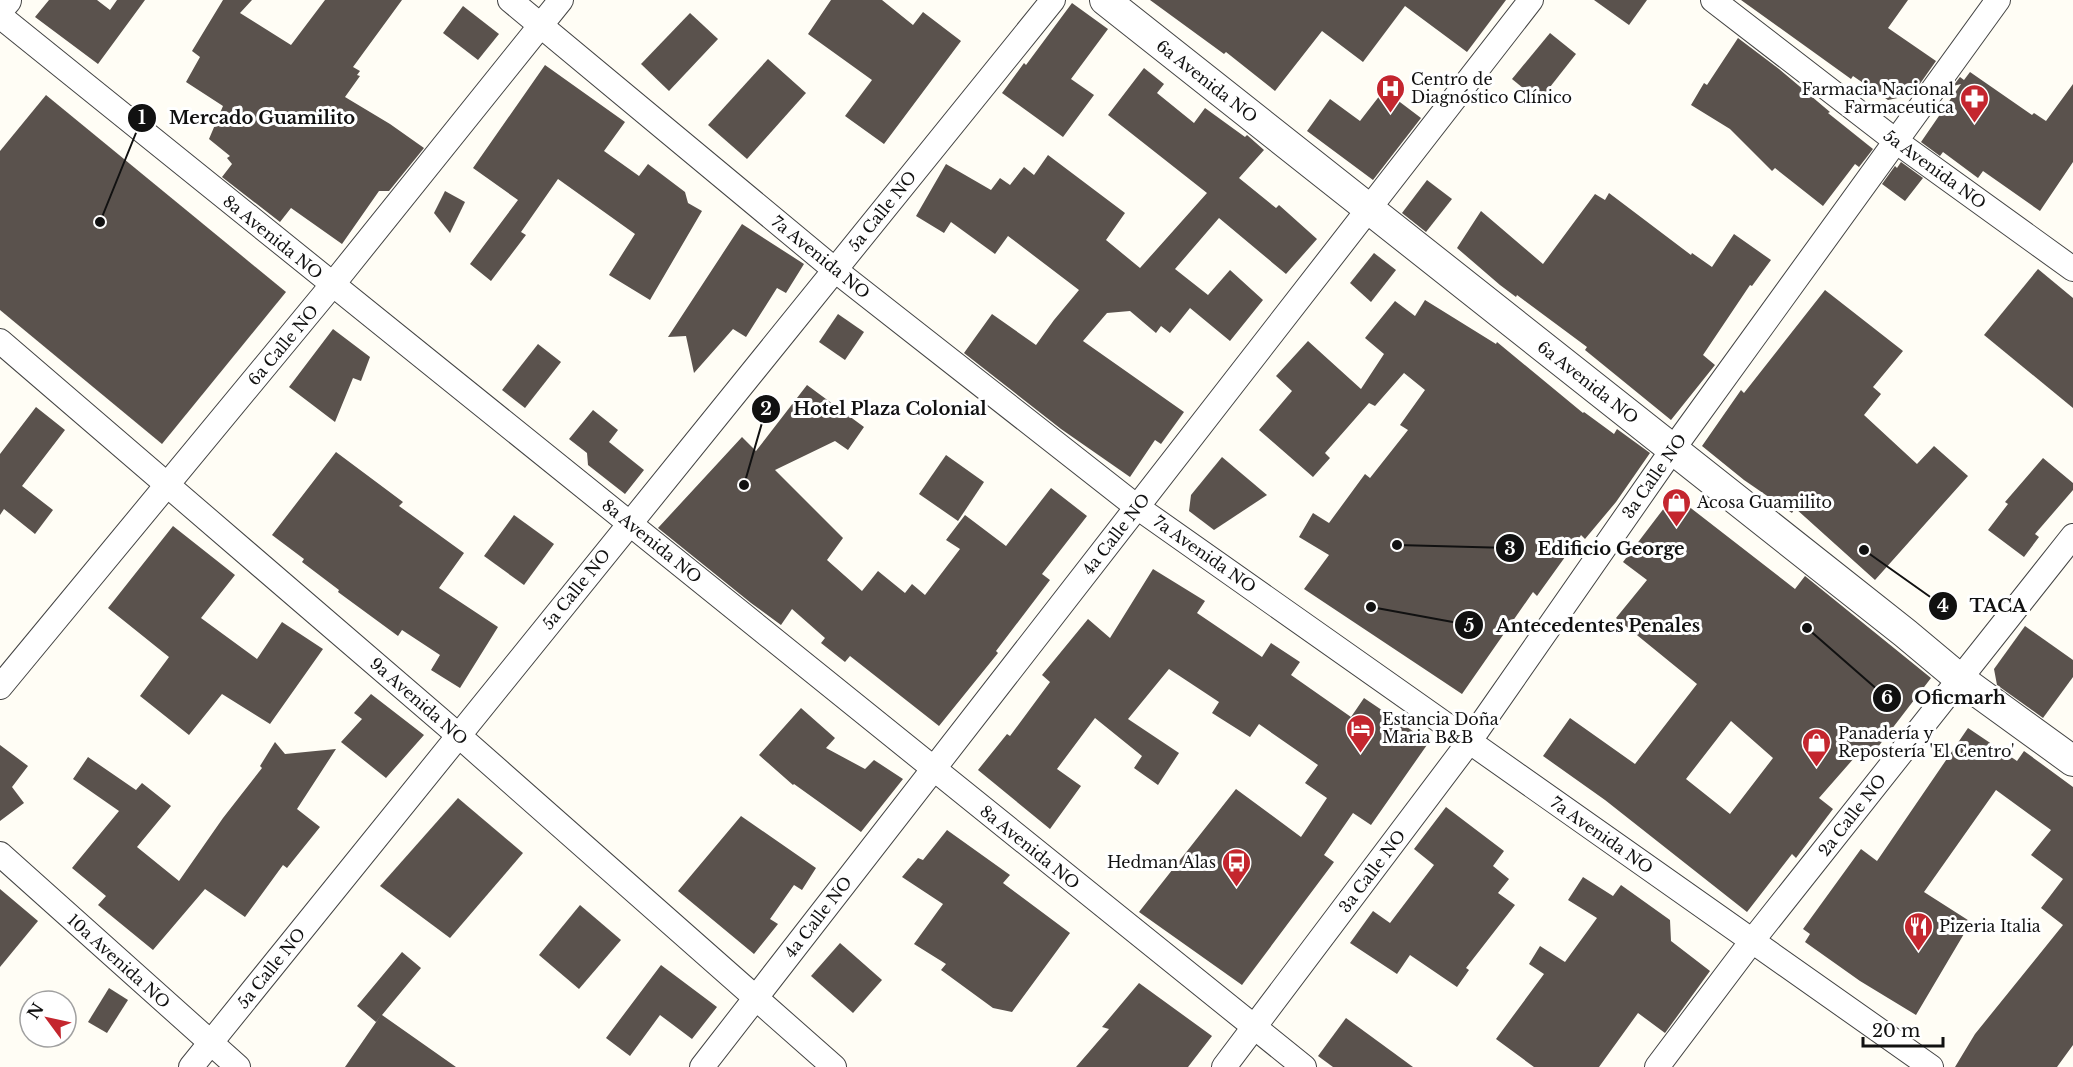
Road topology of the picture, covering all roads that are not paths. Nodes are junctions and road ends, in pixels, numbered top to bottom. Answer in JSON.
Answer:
{"nodes":[{"id":1,"x":6,"y":0,"type":"edge"},
{"id":2,"x":510,"y":0,"type":"edge"},
{"id":3,"x":561,"y":0,"type":"edge"},
{"id":4,"x":1053,"y":0,"type":"edge"},
{"id":5,"x":1105,"y":0,"type":"edge"},
{"id":6,"x":1531,"y":0,"type":"edge"},
{"id":7,"x":1713,"y":0,"type":"edge"},
{"id":8,"x":1998,"y":0,"type":"edge"},
{"id":9,"x":0,"y":7,"type":"edge"},
{"id":10,"x":0,"y":16,"type":"edge"},
{"id":11,"x":540,"y":26,"type":"junction"},
{"id":12,"x":1897,"y":142,"type":"junction"},
{"id":13,"x":1369,"y":209,"type":"junction"},
{"id":14,"x":2073,"y":269,"type":"edge"},
{"id":15,"x":835,"y":270,"type":"junction"},
{"id":16,"x":333,"y":284,"type":"junction"},
{"id":17,"x":0,"y":341,"type":"edge"},
{"id":18,"x":1673,"y":450,"type":"junction"},
{"id":19,"x":168,"y":484,"type":"junction"},
{"id":20,"x":1137,"y":507,"type":"junction"},
{"id":21,"x":630,"y":524,"type":"junction"},
{"id":22,"x":2073,"y":536,"type":"edge"},
{"id":23,"x":1960,"y":679,"type":"junction"},
{"id":24,"x":0,"y":687,"type":"edge"},
{"id":25,"x":458,"y":735,"type":"junction"},
{"id":26,"x":1469,"y":742,"type":"junction"},
{"id":27,"x":2073,"y":761,"type":"edge"},
{"id":28,"x":934,"y":769,"type":"junction"},
{"id":29,"x":0,"y":854,"type":"edge"},
{"id":30,"x":1752,"y":941,"type":"junction"},
{"id":31,"x":756,"y":997,"type":"junction"},
{"id":32,"x":1254,"y":1027,"type":"junction"},
{"id":33,"x":211,"y":1042,"type":"junction"},
{"id":34,"x":191,"y":1067,"type":"edge"},
{"id":35,"x":238,"y":1067,"type":"edge"},
{"id":36,"x":702,"y":1067,"type":"edge"},
{"id":37,"x":834,"y":1067,"type":"edge"},
{"id":38,"x":1224,"y":1067,"type":"edge"},
{"id":39,"x":1304,"y":1067,"type":"edge"},
{"id":40,"x":1657,"y":1067,"type":"edge"},
{"id":41,"x":1931,"y":1067,"type":"edge"}],
"edges":[{"from":1,"to":9,"type":"street"},
{"from":2,"to":11,"type":"street","name":"7a Avenida NO"},
{"from":3,"to":11,"type":"street","name":"6a Calle NO"},
{"from":4,"to":15,"type":"street","name":"5a Calle NO"},
{"from":5,"to":13,"type":"street","name":"6a Avenida NO"},
{"from":6,"to":13,"type":"street","name":"4a Calle NO"},
{"from":7,"to":12,"type":"street","name":"5a Avenida NO"},
{"from":8,"to":12,"type":"street","name":"3a Calle NO"},
{"from":10,"to":16,"type":"street","name":"8a Avenida NO"},
{"from":11,"to":15,"type":"street","name":"7a Avenida NO"},
{"from":11,"to":16,"type":"street","name":"6a Calle NO"},
{"from":12,"to":14,"type":"street","name":"5a Avenida NO"},
{"from":12,"to":18,"type":"street","name":"3a Calle NO"},
{"from":13,"to":18,"type":"street","name":"6a Avenida NO"},
{"from":13,"to":20,"type":"street","name":"4a Calle NO"},
{"from":15,"to":20,"type":"street","name":"7a Avenida NO"},
{"from":15,"to":21,"type":"street","name":"5a Calle NO"},
{"from":16,"to":19,"type":"street","name":"6a Calle NO"},
{"from":16,"to":21,"type":"street","name":"8a Avenida NO"},
{"from":17,"to":19,"type":"street","name":"9a Avenida NO"},
{"from":18,"to":23,"type":"street","name":"6a Avenida NO"},
{"from":18,"to":26,"type":"street","name":"3a Calle NO"},
{"from":19,"to":24,"type":"street","name":"6a Calle NO"},
{"from":19,"to":25,"type":"street","name":"9a Avenida NO"},
{"from":20,"to":26,"type":"street","name":"7a Avenida NO"},
{"from":20,"to":28,"type":"street","name":"4a Calle NO"},
{"from":21,"to":25,"type":"street","name":"5a Calle NO"},
{"from":21,"to":28,"type":"street","name":"8a Avenida NO"},
{"from":22,"to":23,"type":"street","name":"2a Calle NO"},
{"from":23,"to":27,"type":"street","name":"6a Avenida NO"},
{"from":23,"to":30,"type":"street","name":"2a Calle NO"},
{"from":25,"to":31,"type":"street","name":"9a Avenida NO"},
{"from":25,"to":33,"type":"street","name":"5a Calle NO"},
{"from":26,"to":30,"type":"street","name":"7a Avenida NO"},
{"from":26,"to":32,"type":"street","name":"3a Calle NO"},
{"from":28,"to":31,"type":"street","name":"4a Calle NO"},
{"from":28,"to":32,"type":"street","name":"8a Avenida NO"},
{"from":29,"to":33,"type":"street","name":"10a Avenida NO"},
{"from":30,"to":40,"type":"street","name":"2a Calle NO"},
{"from":30,"to":41,"type":"street","name":"7a Avenida NO"},
{"from":31,"to":36,"type":"street","name":"4a Calle NO"},
{"from":31,"to":37,"type":"street","name":"9a Avenida NO"},
{"from":32,"to":38,"type":"street","name":"3a Calle NO"},
{"from":32,"to":39,"type":"street","name":"8a Avenida NO"},
{"from":33,"to":34,"type":"street","name":"5a Calle NO"},
{"from":33,"to":35,"type":"street","name":"10a Avenida NO"}]}
